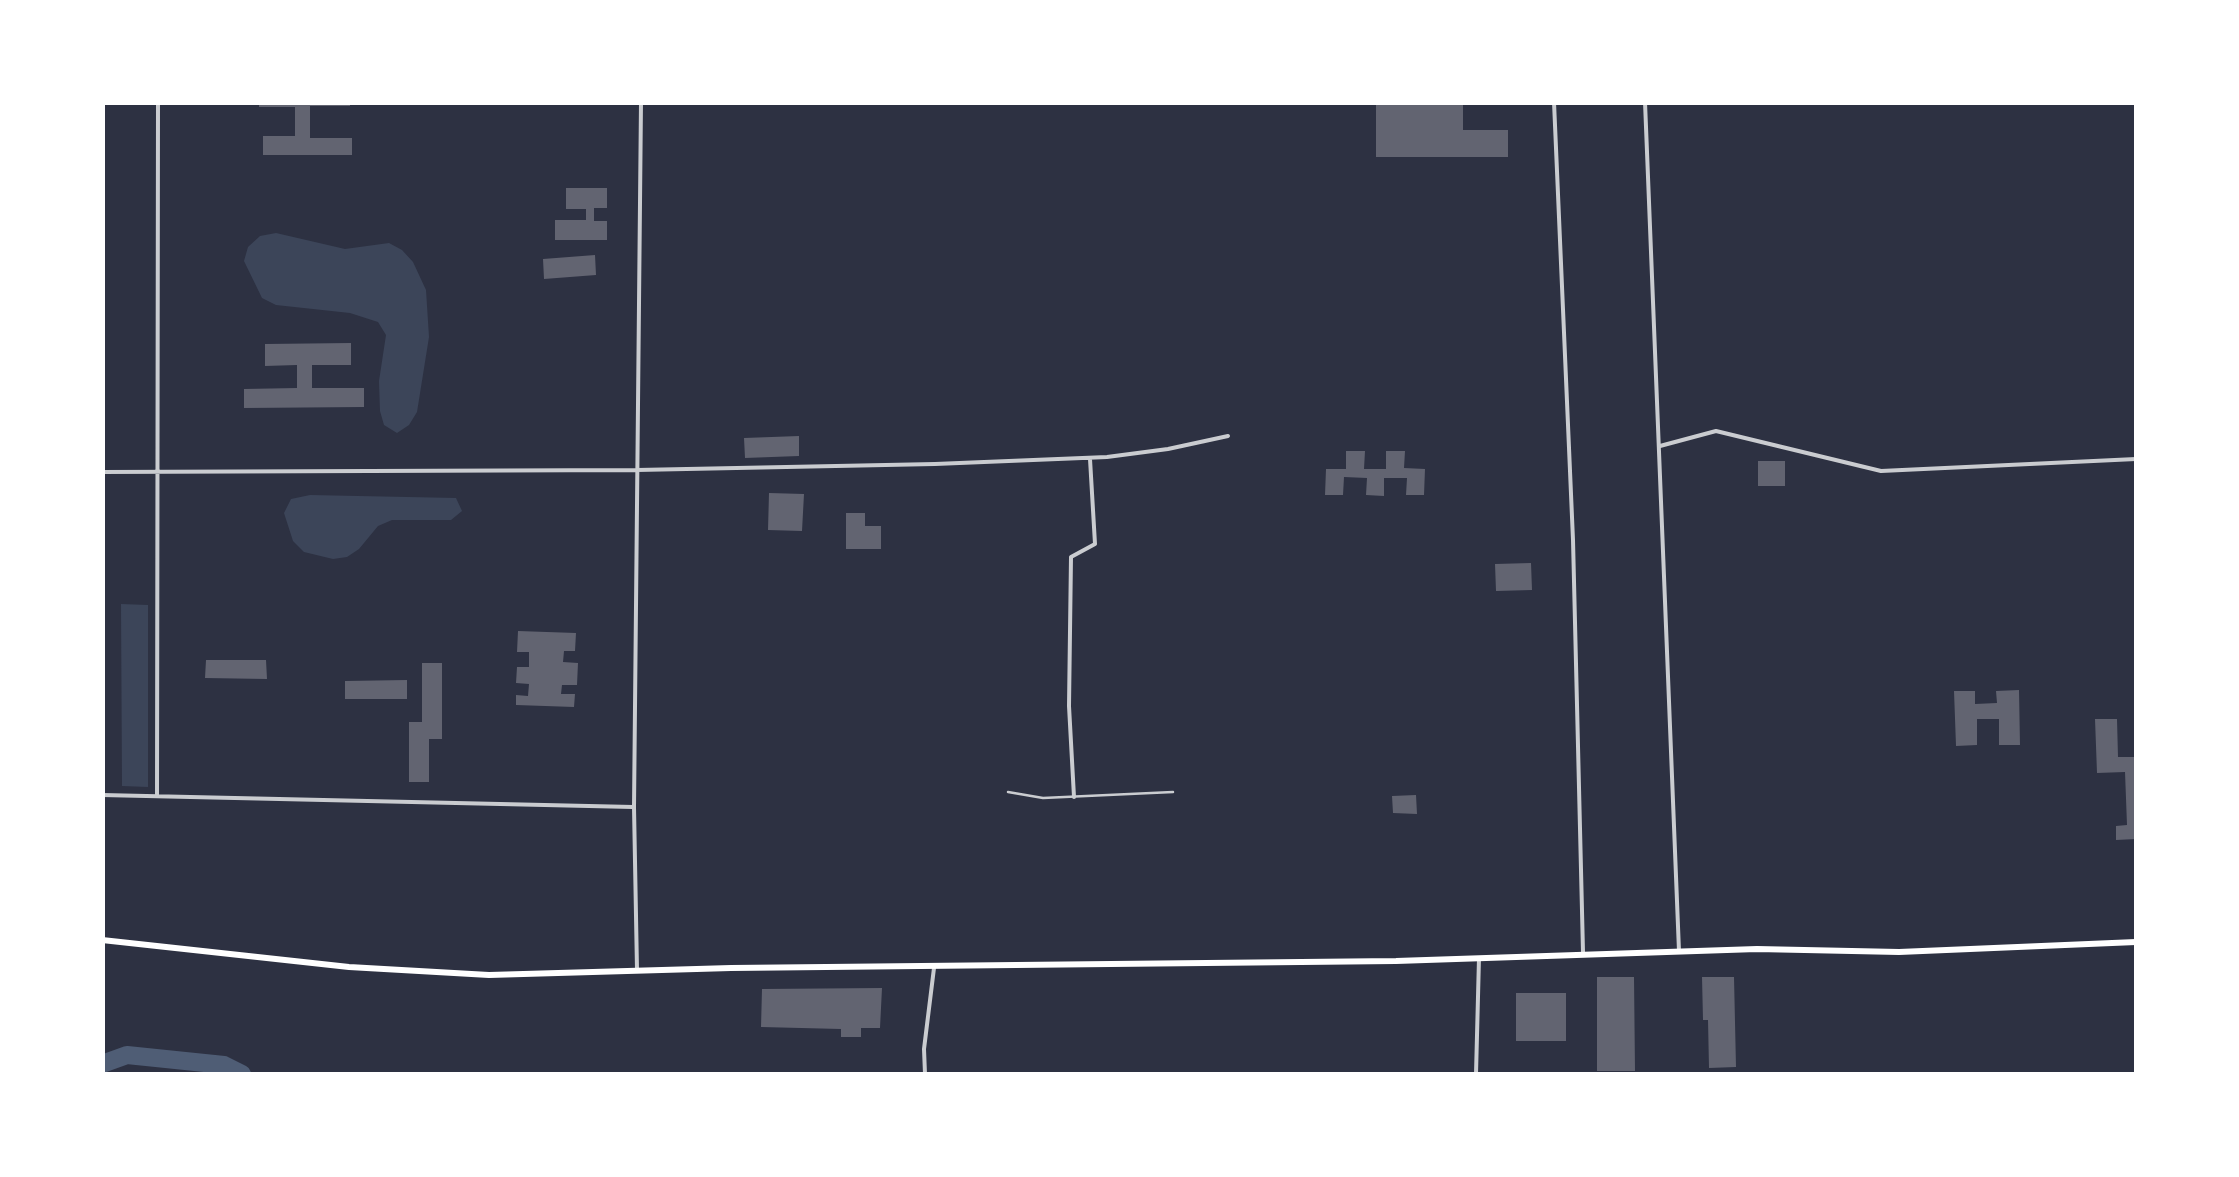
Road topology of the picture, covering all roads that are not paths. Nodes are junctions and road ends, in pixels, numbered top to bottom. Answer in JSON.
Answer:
{"nodes":[{"id":1,"x":158,"y":102,"type":"edge"},
{"id":2,"x":640,"y":102,"type":"edge"},
{"id":3,"x":1554,"y":102,"type":"edge"},
{"id":4,"x":1644,"y":102,"type":"edge"},
{"id":5,"x":1228,"y":436,"type":"dead end"},
{"id":6,"x":1660,"y":446,"type":"junction"},
{"id":7,"x":1090,"y":458,"type":"junction"},
{"id":8,"x":2136,"y":459,"type":"edge"},
{"id":9,"x":638,"y":470,"type":"junction"},
{"id":10,"x":102,"y":472,"type":"edge"},
{"id":11,"x":156,"y":472,"type":"junction"},
{"id":12,"x":1008,"y":792,"type":"dead end"},
{"id":13,"x":1173,"y":792,"type":"dead end"},
{"id":14,"x":102,"y":795,"type":"edge"},
{"id":15,"x":157,"y":796,"type":"junction"},
{"id":16,"x":1074,"y":796,"type":"junction"},
{"id":17,"x":634,"y":807,"type":"junction"},
{"id":18,"x":102,"y":940,"type":"edge"},
{"id":19,"x":2136,"y":942,"type":"edge"},
{"id":20,"x":1679,"y":951,"type":"junction"},
{"id":21,"x":1583,"y":954,"type":"junction"},
{"id":22,"x":1479,"y":958,"type":"junction"},
{"id":23,"x":934,"y":968,"type":"junction"},
{"id":24,"x":637,"y":970,"type":"junction"},
{"id":25,"x":925,"y":1074,"type":"edge"},
{"id":26,"x":1476,"y":1074,"type":"edge"}],
"edges":[{"from":1,"to":11,"type":"street"},
{"from":2,"to":9,"type":"street"},
{"from":3,"to":21,"type":"street"},
{"from":4,"to":6,"type":"street"},
{"from":5,"to":7,"type":"street"},
{"from":6,"to":8,"type":"street"},
{"from":6,"to":20,"type":"street"},
{"from":7,"to":9,"type":"street"},
{"from":7,"to":16,"type":"street"},
{"from":9,"to":11,"type":"street"},
{"from":9,"to":17,"type":"street"},
{"from":10,"to":11,"type":"street"},
{"from":11,"to":15,"type":"street"},
{"from":12,"to":16,"type":"lane"},
{"from":13,"to":16,"type":"lane"},
{"from":14,"to":15,"type":"street"},
{"from":15,"to":17,"type":"street"},
{"from":17,"to":24,"type":"street"},
{"from":18,"to":24,"type":"main road"},
{"from":19,"to":20,"type":"main road"},
{"from":20,"to":21,"type":"main road"},
{"from":21,"to":22,"type":"main road"},
{"from":22,"to":23,"type":"main road"},
{"from":22,"to":26,"type":"street"},
{"from":23,"to":24,"type":"main road"},
{"from":23,"to":25,"type":"street"}]}
